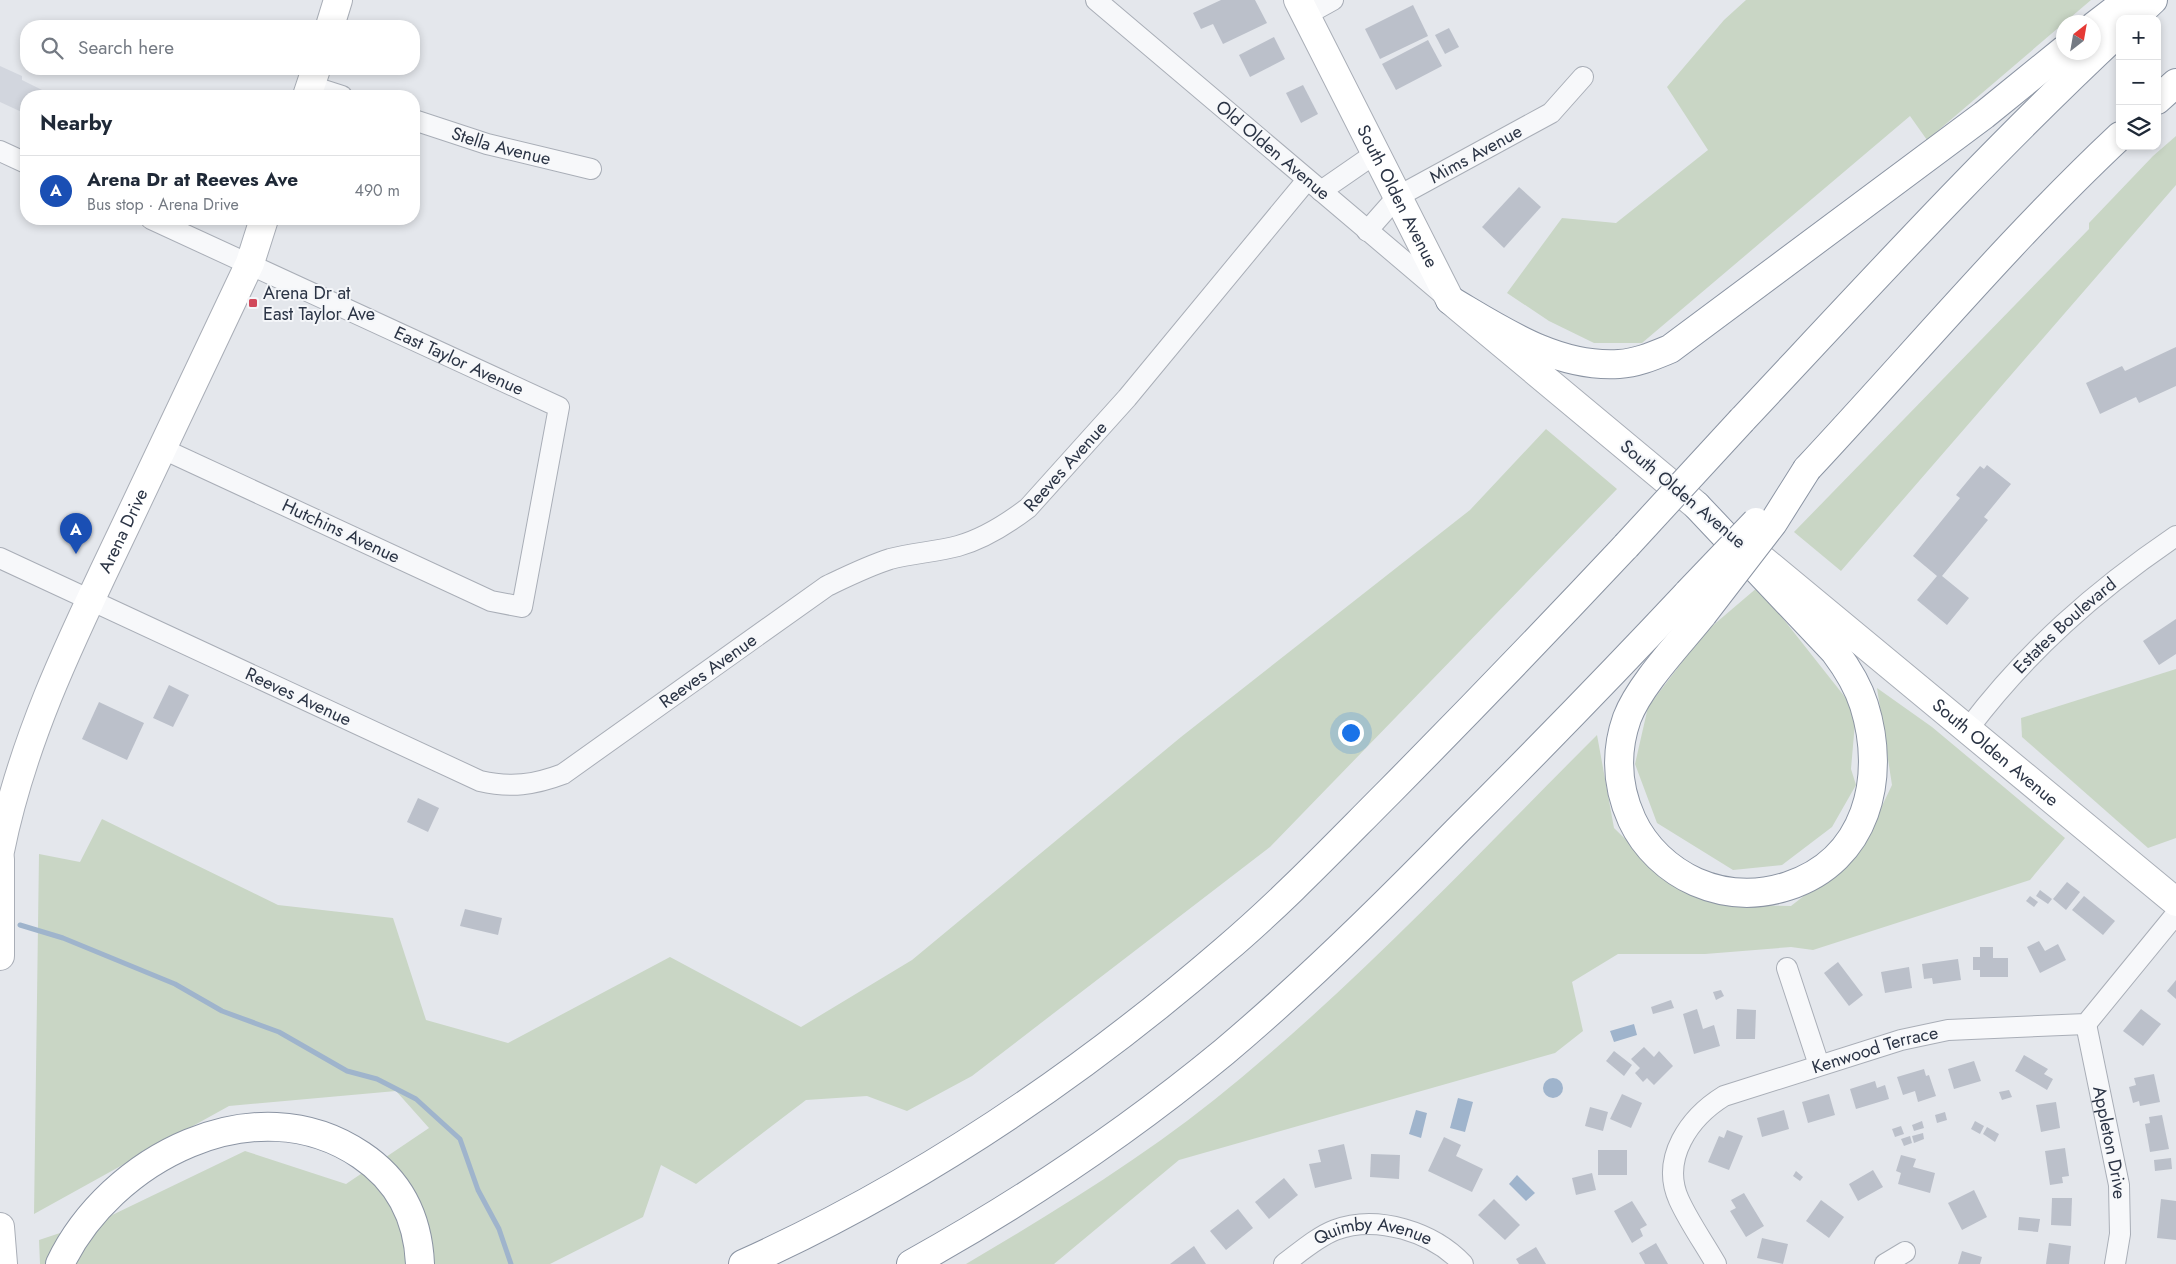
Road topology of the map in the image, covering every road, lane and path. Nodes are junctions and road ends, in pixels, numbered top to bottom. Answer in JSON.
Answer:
{"nodes":[{"id":1,"x":338,"y":0,"type":"edge"},
{"id":2,"x":1096,"y":0,"type":"edge"},
{"id":3,"x":1333,"y":0,"type":"edge"},
{"id":4,"x":2128,"y":0,"type":"edge"},
{"id":5,"x":2153,"y":0,"type":"edge"},
{"id":6,"x":1302,"y":7,"type":"edge"},
{"id":7,"x":2137,"y":15,"type":"edge"},
{"id":8,"x":332,"y":20,"type":"edge"},
{"id":9,"x":2101,"y":21,"type":"edge"},
{"id":10,"x":2116,"y":35,"type":"edge"},
{"id":11,"x":2056,"y":56,"type":"edge"},
{"id":12,"x":1583,"y":77,"type":"dead end"},
{"id":13,"x":2176,"y":82,"type":"edge"},
{"id":14,"x":311,"y":84,"type":"edge"},
{"id":15,"x":326,"y":90,"type":"edge"},
{"id":16,"x":2161,"y":96,"type":"edge"},
{"id":17,"x":420,"y":122,"type":"edge"},
{"id":18,"x":2116,"y":140,"type":"edge"},
{"id":19,"x":0,"y":151,"type":"edge"},
{"id":20,"x":1376,"y":154,"type":"junction"},
{"id":21,"x":20,"y":160,"type":"edge"},
{"id":22,"x":591,"y":170,"type":"dead end"},
{"id":23,"x":1314,"y":186,"type":"junction"},
{"id":24,"x":1398,"y":197,"type":"junction"},
{"id":25,"x":164,"y":225,"type":"edge"},
{"id":26,"x":262,"y":225,"type":"edge"},
{"id":27,"x":1367,"y":231,"type":"junction"},
{"id":28,"x":250,"y":263,"type":"junction"},
{"id":29,"x":1450,"y":300,"type":"junction"},
{"id":30,"x":163,"y":449,"type":"junction"},
{"id":31,"x":1697,"y":506,"type":"junction"},
{"id":32,"x":2176,"y":536,"type":"edge"},
{"id":33,"x":0,"y":558,"type":"edge"},
{"id":34,"x":90,"y":600,"type":"junction"},
{"id":35,"x":1696,"y":604,"type":"junction"},
{"id":36,"x":522,"y":607,"type":"joint"},
{"id":37,"x":1968,"y":729,"type":"junction"},
{"id":38,"x":0,"y":851,"type":"edge"},
{"id":39,"x":0,"y":859,"type":"edge"},
{"id":40,"x":2176,"y":902,"type":"edge"},
{"id":41,"x":2176,"y":914,"type":"edge"},
{"id":42,"x":0,"y":956,"type":"edge"},
{"id":43,"x":1787,"y":968,"type":"dead end"},
{"id":44,"x":2086,"y":1024,"type":"junction"},
{"id":45,"x":1819,"y":1065,"type":"junction"},
{"id":46,"x":0,"y":1227,"type":"edge"},
{"id":47,"x":1905,"y":1252,"type":"dead end"},
{"id":48,"x":3,"y":1264,"type":"edge"},
{"id":49,"x":60,"y":1264,"type":"edge"},
{"id":50,"x":420,"y":1264,"type":"edge"},
{"id":51,"x":743,"y":1264,"type":"edge"},
{"id":52,"x":912,"y":1264,"type":"edge"},
{"id":53,"x":1284,"y":1264,"type":"edge"},
{"id":54,"x":1463,"y":1264,"type":"edge"},
{"id":55,"x":1716,"y":1264,"type":"edge"},
{"id":56,"x":1884,"y":1264,"type":"edge"},
{"id":57,"x":2115,"y":1264,"type":"edge"}],
"edges":[{"from":1,"to":8,"type":"main road"},
{"from":2,"to":23,"type":"street","name":"Old Olden Avenue"},
{"from":3,"to":6,"type":"street"},
{"from":4,"to":9,"type":"main road"},
{"from":5,"to":7,"type":"main road"},
{"from":6,"to":20,"type":"main road","name":"South Olden Avenue"},
{"from":10,"to":51,"type":"main road","bridge":true},
{"from":11,"to":29,"type":"main road"},
{"from":12,"to":24,"type":"street","name":"Mims Avenue"},
{"from":13,"to":16,"type":"main road"},
{"from":14,"to":15,"type":"street"},
{"from":17,"to":22,"type":"street","name":"Stella Avenue"},
{"from":18,"to":35,"type":"main road","bridge":true},
{"from":19,"to":21,"type":"street"},
{"from":20,"to":23,"type":"street","name":"Reeves Avenue"},
{"from":20,"to":24,"type":"main road","name":"South Olden Avenue"},
{"from":23,"to":27,"type":"street","name":"Old Olden Avenue"},
{"from":23,"to":34,"type":"street","name":"Reeves Avenue"},
{"from":24,"to":27,"type":"street","name":"Mims Avenue"},
{"from":24,"to":29,"type":"main road","name":"South Olden Avenue"},
{"from":25,"to":28,"type":"street","name":"East Taylor Avenue"},
{"from":26,"to":28,"type":"main road","name":"Arena Drive"},
{"from":27,"to":29,"type":"street","name":"Old Olden Avenue"},
{"from":28,"to":30,"type":"main road","name":"Arena Drive"},
{"from":28,"to":36,"type":"street","name":"East Taylor Avenue"},
{"from":29,"to":31,"type":"main road","name":"South Olden Avenue"},
{"from":30,"to":34,"type":"main road","name":"Arena Drive"},
{"from":30,"to":36,"type":"street","name":"Hutchins Avenue"},
{"from":31,"to":35,"type":"main road"},
{"from":31,"to":37,"type":"main road","name":"South Olden Avenue"},
{"from":32,"to":37,"type":"street","name":"Estates Boulevard"},
{"from":33,"to":34,"type":"street","name":"Reeves Avenue"},
{"from":34,"to":38,"type":"main road","name":"Arena Drive"},
{"from":35,"to":52,"type":"main road"},
{"from":37,"to":40,"type":"main road","name":"South Olden Avenue"},
{"from":39,"to":42,"type":"main road"},
{"from":41,"to":44,"type":"street"},
{"from":43,"to":45,"type":"street"},
{"from":44,"to":45,"type":"street","name":"Kenwood Terrace"},
{"from":44,"to":57,"type":"street","name":"Appleton Drive"},
{"from":45,"to":55,"type":"street","name":"Kenwood Terrace"},
{"from":46,"to":48,"type":"main road"},
{"from":47,"to":56,"type":"street"},
{"from":49,"to":50,"type":"main road"},
{"from":53,"to":54,"type":"street","name":"Quimby Avenue"}]}
